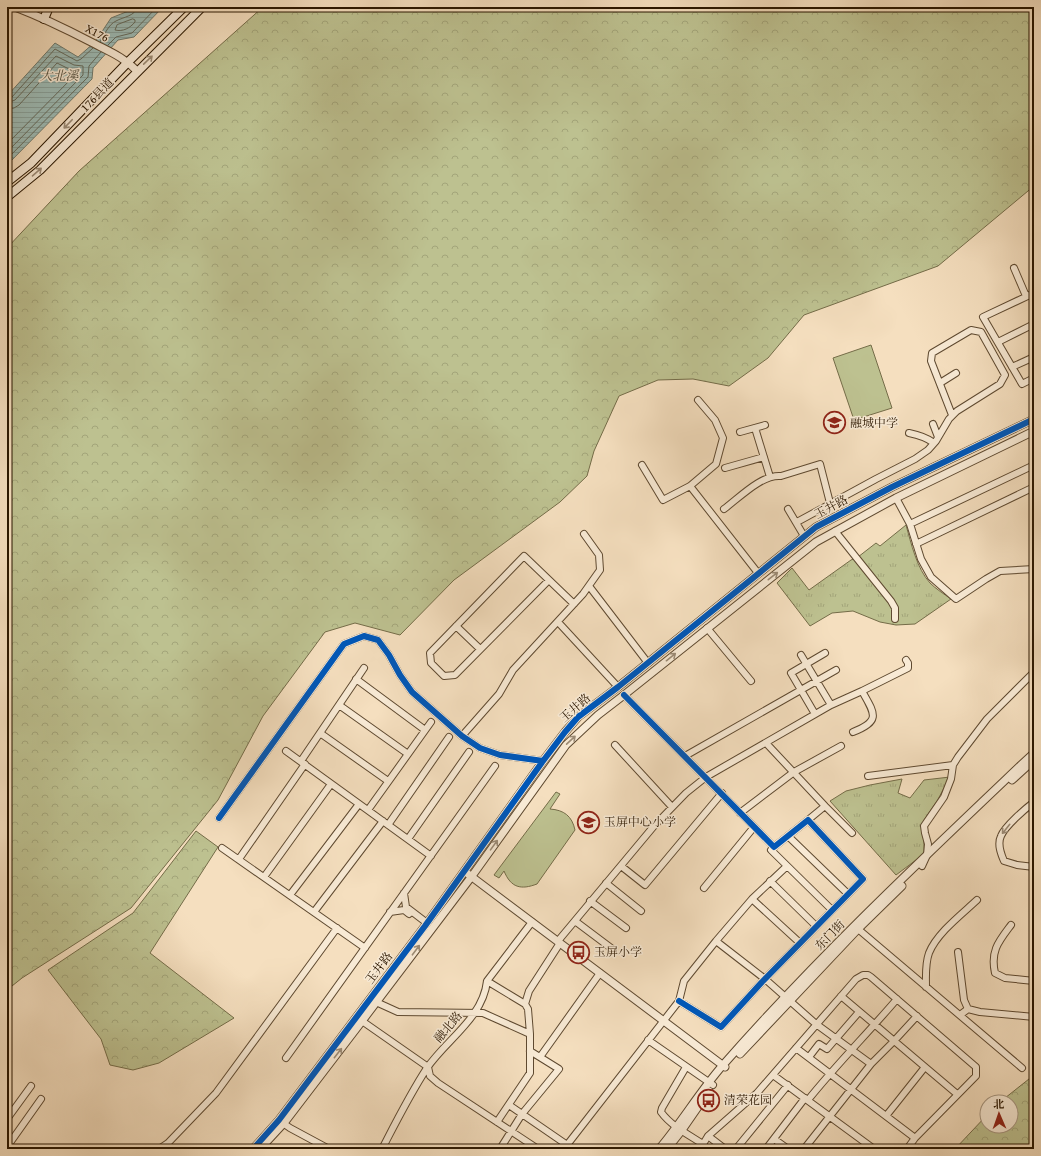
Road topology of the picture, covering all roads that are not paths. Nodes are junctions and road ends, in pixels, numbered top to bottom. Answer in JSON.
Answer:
{"nodes":[{"id":1,"x":15,"y":7,"type":"edge"},
{"id":2,"x":49,"y":7,"type":"edge"},
{"id":3,"x":184,"y":7,"type":"edge"},
{"id":4,"x":202,"y":7,"type":"edge"},
{"id":5,"x":44,"y":18,"type":"junction"},
{"id":6,"x":128,"y":62,"type":"junction"},
{"id":7,"x":137,"y":71,"type":"junction"},
{"id":8,"x":7,"y":182,"type":"edge"},
{"id":9,"x":7,"y":197,"type":"edge"},
{"id":10,"x":1014,"y":268,"type":"dead end"},
{"id":11,"x":1034,"y":292,"type":"edge"},
{"id":12,"x":1026,"y":296,"type":"junction"},
{"id":13,"x":1034,"y":324,"type":"edge"},
{"id":14,"x":998,"y":342,"type":"junction"},
{"id":15,"x":1034,"y":357,"type":"edge"},
{"id":16,"x":1012,"y":367,"type":"junction"},
{"id":17,"x":956,"y":373,"type":"dead end"},
{"id":18,"x":1034,"y":378,"type":"edge"},
{"id":19,"x":940,"y":383,"type":"junction"},
{"id":20,"x":698,"y":400,"type":"dead end"},
{"id":21,"x":952,"y":415,"type":"junction"},
{"id":22,"x":1034,"y":419,"type":"edge"},
{"id":23,"x":933,"y":424,"type":"dead end"},
{"id":24,"x":765,"y":425,"type":"dead end"},
{"id":25,"x":756,"y":428,"type":"junction"},
{"id":26,"x":1034,"y":430,"type":"edge"},
{"id":27,"x":740,"y":432,"type":"dead end"},
{"id":28,"x":909,"y":433,"type":"dead end"},
{"id":29,"x":938,"y":437,"type":"junction"},
{"id":30,"x":934,"y":443,"type":"junction"},
{"id":31,"x":764,"y":457,"type":"junction"},
{"id":32,"x":642,"y":465,"type":"dead end"},
{"id":33,"x":1034,"y":465,"type":"edge"},
{"id":34,"x":724,"y":468,"type":"dead end"},
{"id":35,"x":770,"y":477,"type":"junction"},
{"id":36,"x":690,"y":486,"type":"junction"},
{"id":37,"x":1034,"y":487,"type":"edge"},
{"id":38,"x":896,"y":498,"type":"junction"},
{"id":39,"x":830,"y":503,"type":"junction"},
{"id":40,"x":724,"y":509,"type":"dead end"},
{"id":41,"x":788,"y":509,"type":"dead end"},
{"id":42,"x":797,"y":522,"type":"junction"},
{"id":43,"x":910,"y":524,"type":"junction"},
{"id":44,"x":835,"y":531,"type":"junction"},
{"id":45,"x":584,"y":534,"type":"dead end"},
{"id":46,"x":804,"y":536,"type":"junction"},
{"id":47,"x":916,"y":544,"type":"junction"},
{"id":48,"x":1034,"y":569,"type":"edge"},
{"id":49,"x":758,"y":573,"type":"junction"},
{"id":50,"x":549,"y":580,"type":"junction"},
{"id":51,"x":589,"y":586,"type":"junction"},
{"id":52,"x":574,"y":604,"type":"junction"},
{"id":53,"x":894,"y":619,"type":"dead end"},
{"id":54,"x":558,"y":622,"type":"junction"},
{"id":55,"x":456,"y":626,"type":"junction"},
{"id":56,"x":707,"y":628,"type":"junction"},
{"id":57,"x":480,"y":649,"type":"junction"},
{"id":58,"x":825,"y":653,"type":"dead end"},
{"id":59,"x":801,"y":655,"type":"dead end"},
{"id":60,"x":906,"y":660,"type":"dead end"},
{"id":61,"x":648,"y":663,"type":"junction"},
{"id":62,"x":807,"y":664,"type":"junction"},
{"id":63,"x":364,"y":668,"type":"dead end"},
{"id":64,"x":836,"y":670,"type":"dead end"},
{"id":65,"x":1034,"y":672,"type":"edge"},
{"id":66,"x":356,"y":679,"type":"junction"},
{"id":67,"x":817,"y":680,"type":"junction"},
{"id":68,"x":750,"y":681,"type":"dead end"},
{"id":69,"x":618,"y":687,"type":"junction"},
{"id":70,"x":801,"y":690,"type":"junction"},
{"id":71,"x":862,"y":691,"type":"junction"},
{"id":72,"x":624,"y":695,"type":"junction"},
{"id":73,"x":339,"y":705,"type":"junction"},
{"id":74,"x":831,"y":705,"type":"junction"},
{"id":75,"x":815,"y":714,"type":"junction"},
{"id":76,"x":431,"y":722,"type":"dead end"},
{"id":77,"x":425,"y":730,"type":"junction"},
{"id":78,"x":853,"y":732,"type":"dead end"},
{"id":79,"x":320,"y":733,"type":"junction"},
{"id":80,"x":462,"y":736,"type":"junction"},
{"id":81,"x":449,"y":737,"type":"dead end"},
{"id":82,"x":766,"y":742,"type":"junction"},
{"id":83,"x":615,"y":745,"type":"dead end"},
{"id":84,"x":841,"y":746,"type":"dead end"},
{"id":85,"x":286,"y":751,"type":"dead end"},
{"id":86,"x":469,"y":752,"type":"dead end"},
{"id":87,"x":1034,"y":753,"type":"edge"},
{"id":88,"x":408,"y":754,"type":"junction"},
{"id":89,"x":685,"y":756,"type":"junction"},
{"id":90,"x":1034,"y":760,"type":"edge"},
{"id":91,"x":543,"y":761,"type":"junction"},
{"id":92,"x":303,"y":763,"type":"junction"},
{"id":93,"x":953,"y":765,"type":"junction"},
{"id":94,"x":495,"y":766,"type":"dead end"},
{"id":95,"x":868,"y":776,"type":"dead end"},
{"id":96,"x":706,"y":777,"type":"junction"},
{"id":97,"x":388,"y":781,"type":"junction"},
{"id":98,"x":331,"y":784,"type":"junction"},
{"id":99,"x":722,"y":793,"type":"junction"},
{"id":100,"x":1034,"y":802,"type":"edge"},
{"id":101,"x":359,"y":804,"type":"junction"},
{"id":102,"x":825,"y":806,"type":"junction"},
{"id":103,"x":672,"y":807,"type":"junction"},
{"id":104,"x":368,"y":810,"type":"junction"},
{"id":105,"x":740,"y":813,"type":"junction"},
{"id":106,"x":219,"y":818,"type":"dead end"},
{"id":107,"x":808,"y":820,"type":"junction"},
{"id":108,"x":386,"y":823,"type":"junction"},
{"id":109,"x":754,"y":827,"type":"junction"},
{"id":110,"x":852,"y":834,"type":"dead end"},
{"id":111,"x":788,"y":836,"type":"junction"},
{"id":112,"x":408,"y":839,"type":"junction"},
{"id":113,"x":774,"y":847,"type":"junction"},
{"id":114,"x":222,"y":848,"type":"dead end"},
{"id":115,"x":431,"y":856,"type":"junction"},
{"id":116,"x":927,"y":856,"type":"junction"},
{"id":117,"x":239,"y":859,"type":"junction"},
{"id":118,"x":621,"y":866,"type":"junction"},
{"id":119,"x":787,"y":866,"type":"junction"},
{"id":120,"x":922,"y":866,"type":"junction"},
{"id":121,"x":1034,"y":867,"type":"edge"},
{"id":122,"x":465,"y":871,"type":"junction"},
{"id":123,"x":472,"y":876,"type":"junction"},
{"id":124,"x":264,"y":877,"type":"junction"},
{"id":125,"x":770,"y":881,"type":"junction"},
{"id":126,"x":606,"y":883,"type":"junction"},
{"id":127,"x":704,"y":888,"type":"dead end"},
{"id":128,"x":404,"y":893,"type":"junction"},
{"id":129,"x":848,"y":894,"type":"junction"},
{"id":130,"x":290,"y":895,"type":"junction"},
{"id":131,"x":752,"y":899,"type":"junction"},
{"id":132,"x":978,"y":900,"type":"dead end"},
{"id":133,"x":590,"y":902,"type":"junction"},
{"id":134,"x":832,"y":910,"type":"junction"},
{"id":135,"x":641,"y":911,"type":"dead end"},
{"id":136,"x":314,"y":912,"type":"junction"},
{"id":137,"x":390,"y":912,"type":"junction"},
{"id":138,"x":575,"y":921,"type":"junction"},
{"id":139,"x":532,"y":922,"type":"junction"},
{"id":140,"x":426,"y":924,"type":"junction"},
{"id":141,"x":1011,"y":925,"type":"dead end"},
{"id":142,"x":816,"y":926,"type":"junction"},
{"id":143,"x":337,"y":928,"type":"junction"},
{"id":144,"x":626,"y":928,"type":"dead end"},
{"id":145,"x":858,"y":929,"type":"junction"},
{"id":146,"x":716,"y":940,"type":"junction"},
{"id":147,"x":559,"y":942,"type":"junction"},
{"id":148,"x":800,"y":943,"type":"junction"},
{"id":149,"x":365,"y":948,"type":"junction"},
{"id":150,"x":611,"y":948,"type":"dead end"},
{"id":151,"x":958,"y":952,"type":"dead end"},
{"id":152,"x":600,"y":973,"type":"junction"},
{"id":153,"x":765,"y":979,"type":"junction"},
{"id":154,"x":487,"y":981,"type":"junction"},
{"id":155,"x":1034,"y":981,"type":"edge"},
{"id":156,"x":926,"y":987,"type":"junction"},
{"id":157,"x":841,"y":996,"type":"junction"},
{"id":158,"x":787,"y":999,"type":"junction"},
{"id":159,"x":897,"y":999,"type":"junction"},
{"id":160,"x":679,"y":1001,"type":"junction"},
{"id":161,"x":376,"y":1002,"type":"junction"},
{"id":162,"x":525,"y":1004,"type":"junction"},
{"id":163,"x":968,"y":1009,"type":"junction"},
{"id":164,"x":475,"y":1012,"type":"junction"},
{"id":165,"x":859,"y":1012,"type":"junction"},
{"id":166,"x":960,"y":1015,"type":"junction"},
{"id":167,"x":916,"y":1016,"type":"junction"},
{"id":168,"x":1034,"y":1017,"type":"edge"},
{"id":169,"x":362,"y":1021,"type":"junction"},
{"id":170,"x":663,"y":1021,"type":"junction"},
{"id":171,"x":816,"y":1024,"type":"junction"},
{"id":172,"x":875,"y":1025,"type":"junction"},
{"id":173,"x":530,"y":1034,"type":"junction"},
{"id":174,"x":836,"y":1038,"type":"junction"},
{"id":175,"x":648,"y":1040,"type":"junction"},
{"id":176,"x":894,"y":1041,"type":"junction"},
{"id":177,"x":796,"y":1048,"type":"junction"},
{"id":178,"x":852,"y":1050,"type":"junction"},
{"id":179,"x":530,"y":1051,"type":"junction"},
{"id":180,"x":540,"y":1057,"type":"junction"},
{"id":181,"x":808,"y":1057,"type":"junction"},
{"id":182,"x":286,"y":1058,"type":"dead end"},
{"id":183,"x":871,"y":1064,"type":"junction"},
{"id":184,"x":428,"y":1067,"type":"junction"},
{"id":185,"x":686,"y":1067,"type":"junction"},
{"id":186,"x":724,"y":1067,"type":"junction"},
{"id":187,"x":925,"y":1067,"type":"junction"},
{"id":188,"x":1022,"y":1068,"type":"dead end"},
{"id":189,"x":829,"y":1074,"type":"junction"},
{"id":190,"x":773,"y":1075,"type":"junction"},
{"id":191,"x":711,"y":1084,"type":"junction"},
{"id":192,"x":788,"y":1085,"type":"junction"},
{"id":193,"x":31,"y":1086,"type":"dead end"},
{"id":194,"x":851,"y":1089,"type":"junction"},
{"id":195,"x":957,"y":1094,"type":"junction"},
{"id":196,"x":41,"y":1099,"type":"dead end"},
{"id":197,"x":806,"y":1099,"type":"junction"},
{"id":198,"x":509,"y":1105,"type":"junction"},
{"id":199,"x":522,"y":1114,"type":"junction"},
{"id":200,"x":829,"y":1116,"type":"junction"},
{"id":201,"x":886,"y":1116,"type":"junction"},
{"id":202,"x":7,"y":1119,"type":"edge"},
{"id":203,"x":281,"y":1122,"type":"junction"},
{"id":204,"x":496,"y":1122,"type":"junction"},
{"id":205,"x":679,"y":1128,"type":"junction"},
{"id":206,"x":512,"y":1131,"type":"junction"},
{"id":207,"x":708,"y":1136,"type":"junction"},
{"id":208,"x":915,"y":1138,"type":"junction"},
{"id":209,"x":774,"y":1139,"type":"junction"},
{"id":210,"x":702,"y":1146,"type":"edge"},
{"id":211,"x":865,"y":1146,"type":"edge"},
{"id":212,"x":7,"y":1147,"type":"edge"},
{"id":213,"x":570,"y":1147,"type":"edge"},
{"id":214,"x":159,"y":1149,"type":"edge"},
{"id":215,"x":253,"y":1149,"type":"edge"},
{"id":216,"x":260,"y":1149,"type":"edge"},
{"id":217,"x":329,"y":1149,"type":"edge"},
{"id":218,"x":382,"y":1149,"type":"edge"},
{"id":219,"x":500,"y":1149,"type":"edge"},
{"id":220,"x":538,"y":1149,"type":"edge"},
{"id":221,"x":660,"y":1149,"type":"edge"},
{"id":222,"x":667,"y":1149,"type":"edge"},
{"id":223,"x":725,"y":1149,"type":"edge"},
{"id":224,"x":736,"y":1149,"type":"edge"},
{"id":225,"x":766,"y":1149,"type":"edge"},
{"id":226,"x":788,"y":1149,"type":"edge"},
{"id":227,"x":804,"y":1149,"type":"edge"},
{"id":228,"x":874,"y":1149,"type":"edge"},
{"id":229,"x":907,"y":1149,"type":"edge"}],
"edges":[{"from":1,"to":5,"type":"street","name":"X176"},
{"from":2,"to":5,"type":"main road"},
{"from":3,"to":6,"type":"main road","name":"176县道"},
{"from":7,"to":4,"type":"main road","name":"176县道","one_way":true},
{"from":5,"to":6,"type":"street","name":"X176"},
{"from":6,"to":7,"type":"street","name":"X176"},
{"from":6,"to":8,"type":"main road","name":"176县道","one_way":true},
{"from":9,"to":7,"type":"main road","name":"176县道","one_way":true},
{"from":10,"to":12,"type":"street"},
{"from":11,"to":12,"type":"street"},
{"from":12,"to":14,"type":"street"},
{"from":13,"to":14,"type":"street"},
{"from":14,"to":16,"type":"street"},
{"from":15,"to":16,"type":"street"},
{"from":16,"to":18,"type":"street"},
{"from":17,"to":19,"type":"street"},
{"from":19,"to":21,"type":"street"},
{"from":19,"to":21,"type":"street"},
{"from":20,"to":36,"type":"street"},
{"from":21,"to":29,"type":"street"},
{"from":22,"to":46,"type":"street","name":"玉井路"},
{"from":23,"to":29,"type":"street"},
{"from":24,"to":25,"type":"street"},
{"from":25,"to":27,"type":"street"},
{"from":25,"to":31,"type":"street"},
{"from":26,"to":38,"type":"street","name":"玉井路"},
{"from":28,"to":30,"type":"street"},
{"from":29,"to":30,"type":"street"},
{"from":30,"to":39,"type":"street"},
{"from":31,"to":34,"type":"street"},
{"from":31,"to":35,"type":"street"},
{"from":32,"to":36,"type":"street"},
{"from":33,"to":43,"type":"street"},
{"from":35,"to":39,"type":"street"},
{"from":35,"to":40,"type":"street"},
{"from":36,"to":49,"type":"street"},
{"from":37,"to":47,"type":"street"},
{"from":38,"to":43,"type":"street"},
{"from":38,"to":44,"type":"street","name":"玉井路"},
{"from":39,"to":42,"type":"street"},
{"from":41,"to":42,"type":"street"},
{"from":42,"to":46,"type":"street"},
{"from":43,"to":47,"type":"street"},
{"from":44,"to":53,"type":"street"},
{"from":56,"to":44,"type":"street","name":"玉井路","one_way":true},
{"from":45,"to":51,"type":"street"},
{"from":46,"to":49,"type":"street","name":"玉井路"},
{"from":47,"to":48,"type":"street"},
{"from":49,"to":61,"type":"street","name":"玉井路"},
{"from":50,"to":52,"type":"street"},
{"from":50,"to":55,"type":"street"},
{"from":50,"to":57,"type":"street"},
{"from":51,"to":52,"type":"street"},
{"from":51,"to":61,"type":"street"},
{"from":52,"to":54,"type":"street"},
{"from":54,"to":69,"type":"street"},
{"from":54,"to":80,"type":"street"},
{"from":55,"to":57,"type":"street"},
{"from":55,"to":57,"type":"street"},
{"from":56,"to":68,"type":"street"},
{"from":72,"to":56,"type":"street","name":"玉井路","one_way":true},
{"from":58,"to":62,"type":"street"},
{"from":59,"to":62,"type":"street"},
{"from":60,"to":71,"type":"street"},
{"from":61,"to":69,"type":"street","name":"玉井路"},
{"from":62,"to":67,"type":"street"},
{"from":62,"to":70,"type":"street"},
{"from":63,"to":66,"type":"street"},
{"from":64,"to":67,"type":"street"},
{"from":65,"to":93,"type":"street"},
{"from":66,"to":73,"type":"street"},
{"from":66,"to":77,"type":"street"},
{"from":67,"to":70,"type":"street"},
{"from":67,"to":74,"type":"street"},
{"from":69,"to":91,"type":"street","name":"玉井路"},
{"from":70,"to":75,"type":"street"},
{"from":70,"to":89,"type":"street"},
{"from":71,"to":74,"type":"street"},
{"from":71,"to":78,"type":"street"},
{"from":72,"to":89,"type":"street"},
{"from":123,"to":72,"type":"street","name":"玉井路","one_way":true},
{"from":73,"to":79,"type":"street"},
{"from":73,"to":88,"type":"street"},
{"from":74,"to":75,"type":"street"},
{"from":75,"to":82,"type":"street"},
{"from":76,"to":77,"type":"street"},
{"from":77,"to":88,"type":"street"},
{"from":79,"to":92,"type":"street"},
{"from":79,"to":97,"type":"street"},
{"from":80,"to":91,"type":"street"},
{"from":80,"to":106,"type":"street"},
{"from":81,"to":108,"type":"street"},
{"from":82,"to":96,"type":"street"},
{"from":82,"to":102,"type":"street"},
{"from":83,"to":103,"type":"street"},
{"from":84,"to":105,"type":"street"},
{"from":85,"to":92,"type":"street"},
{"from":86,"to":112,"type":"street"},
{"from":87,"to":116,"type":"street","name":"东门街"},
{"from":88,"to":97,"type":"street"},
{"from":89,"to":96,"type":"street"},
{"from":90,"to":120,"type":"street","name":"东门街"},
{"from":91,"to":122,"type":"street","name":"玉井路"},
{"from":92,"to":98,"type":"street"},
{"from":92,"to":117,"type":"street"},
{"from":93,"to":95,"type":"street"},
{"from":93,"to":116,"type":"street"},
{"from":94,"to":115,"type":"street"},
{"from":96,"to":99,"type":"street"},
{"from":96,"to":103,"type":"street"},
{"from":97,"to":104,"type":"street"},
{"from":98,"to":101,"type":"street"},
{"from":98,"to":124,"type":"street"},
{"from":99,"to":105,"type":"street"},
{"from":99,"to":118,"type":"street"},
{"from":100,"to":121,"type":"street","one_way":true},
{"from":101,"to":104,"type":"street"},
{"from":101,"to":130,"type":"street"},
{"from":102,"to":107,"type":"street"},
{"from":102,"to":110,"type":"street"},
{"from":103,"to":118,"type":"street"},
{"from":104,"to":108,"type":"street"},
{"from":105,"to":109,"type":"street"},
{"from":107,"to":111,"type":"street"},
{"from":107,"to":129,"type":"street"},
{"from":108,"to":112,"type":"street"},
{"from":108,"to":136,"type":"street"},
{"from":109,"to":113,"type":"street"},
{"from":109,"to":127,"type":"street"},
{"from":111,"to":113,"type":"street"},
{"from":111,"to":129,"type":"street"},
{"from":112,"to":115,"type":"street"},
{"from":113,"to":119,"type":"street"},
{"from":114,"to":117,"type":"street"},
{"from":115,"to":128,"type":"street"},
{"from":116,"to":120,"type":"street"},
{"from":116,"to":158,"type":"street","name":"东门街"},
{"from":117,"to":124,"type":"street"},
{"from":118,"to":126,"type":"street"},
{"from":119,"to":125,"type":"street"},
{"from":119,"to":134,"type":"street"},
{"from":120,"to":145,"type":"street","name":"东门街"},
{"from":122,"to":123,"type":"street"},
{"from":122,"to":140,"type":"street","name":"玉井路"},
{"from":123,"to":139,"type":"street"},
{"from":161,"to":123,"type":"street","name":"玉井路","one_way":true},
{"from":124,"to":130,"type":"street"},
{"from":125,"to":131,"type":"street"},
{"from":125,"to":142,"type":"street"},
{"from":126,"to":133,"type":"street"},
{"from":126,"to":135,"type":"street"},
{"from":128,"to":137,"type":"street"},
{"from":128,"to":140,"type":"street"},
{"from":129,"to":134,"type":"street"},
{"from":130,"to":136,"type":"street"},
{"from":131,"to":146,"type":"street"},
{"from":131,"to":148,"type":"street"},
{"from":132,"to":156,"type":"street"},
{"from":133,"to":138,"type":"street"},
{"from":133,"to":144,"type":"street"},
{"from":134,"to":142,"type":"street"},
{"from":136,"to":143,"type":"street"},
{"from":137,"to":140,"type":"street"},
{"from":137,"to":149,"type":"street"},
{"from":138,"to":147,"type":"street"},
{"from":138,"to":150,"type":"street"},
{"from":139,"to":147,"type":"street"},
{"from":139,"to":154,"type":"street","name":"融北路"},
{"from":140,"to":203,"type":"street","name":"玉井路"},
{"from":141,"to":155,"type":"street"},
{"from":142,"to":148,"type":"street"},
{"from":143,"to":149,"type":"street"},
{"from":143,"to":214,"type":"street"},
{"from":145,"to":156,"type":"street"},
{"from":145,"to":158,"type":"street","name":"东门街"},
{"from":146,"to":153,"type":"street"},
{"from":146,"to":160,"type":"street"},
{"from":147,"to":152,"type":"street"},
{"from":147,"to":162,"type":"street"},
{"from":148,"to":153,"type":"street"},
{"from":149,"to":182,"type":"street"},
{"from":151,"to":163,"type":"street"},
{"from":152,"to":170,"type":"street"},
{"from":152,"to":180,"type":"street"},
{"from":153,"to":158,"type":"street"},
{"from":153,"to":160,"type":"street"},
{"from":154,"to":162,"type":"street"},
{"from":154,"to":164,"type":"street","name":"融北路"},
{"from":156,"to":166,"type":"street"},
{"from":157,"to":159,"type":"street"},
{"from":157,"to":165,"type":"street"},
{"from":157,"to":171,"type":"street"},
{"from":158,"to":171,"type":"street"},
{"from":158,"to":186,"type":"street","name":"东门街"},
{"from":159,"to":167,"type":"street"},
{"from":159,"to":172,"type":"street"},
{"from":160,"to":170,"type":"street"},
{"from":161,"to":164,"type":"street"},
{"from":161,"to":169,"type":"street","name":"玉井路"},
{"from":162,"to":173,"type":"street"},
{"from":163,"to":166,"type":"street"},
{"from":163,"to":168,"type":"street"},
{"from":164,"to":173,"type":"street"},
{"from":164,"to":184,"type":"street","name":"融北路"},
{"from":165,"to":172,"type":"street"},
{"from":165,"to":174,"type":"street"},
{"from":166,"to":188,"type":"street"},
{"from":167,"to":176,"type":"street"},
{"from":167,"to":195,"type":"street"},
{"from":169,"to":184,"type":"street"},
{"from":203,"to":169,"type":"street","name":"玉井路","one_way":true},
{"from":170,"to":175,"type":"street"},
{"from":170,"to":186,"type":"street"},
{"from":171,"to":174,"type":"street"},
{"from":171,"to":177,"type":"street"},
{"from":172,"to":176,"type":"street"},
{"from":172,"to":178,"type":"street"},
{"from":173,"to":179,"type":"street"},
{"from":174,"to":178,"type":"street"},
{"from":174,"to":181,"type":"street"},
{"from":175,"to":185,"type":"street"},
{"from":175,"to":213,"type":"street"},
{"from":176,"to":183,"type":"street"},
{"from":176,"to":187,"type":"street"},
{"from":177,"to":181,"type":"street"},
{"from":177,"to":190,"type":"street"},
{"from":178,"to":183,"type":"street"},
{"from":178,"to":189,"type":"street"},
{"from":179,"to":180,"type":"street"},
{"from":179,"to":198,"type":"street"},
{"from":180,"to":199,"type":"street"},
{"from":181,"to":189,"type":"street"},
{"from":183,"to":194,"type":"street"},
{"from":184,"to":204,"type":"street"},
{"from":184,"to":218,"type":"street","name":"融北路"},
{"from":185,"to":191,"type":"street"},
{"from":185,"to":205,"type":"street"},
{"from":186,"to":191,"type":"street","name":"东门街"},
{"from":187,"to":195,"type":"street"},
{"from":187,"to":201,"type":"street"},
{"from":189,"to":194,"type":"street"},
{"from":189,"to":197,"type":"street"},
{"from":190,"to":192,"type":"street"},
{"from":190,"to":207,"type":"street"},
{"from":191,"to":205,"type":"street","name":"东门街"},
{"from":192,"to":197,"type":"street"},
{"from":192,"to":224,"type":"street"},
{"from":193,"to":202,"type":"street"},
{"from":194,"to":200,"type":"street"},
{"from":194,"to":201,"type":"street"},
{"from":195,"to":208,"type":"street"},
{"from":196,"to":212,"type":"street"},
{"from":197,"to":200,"type":"street"},
{"from":197,"to":209,"type":"street"},
{"from":198,"to":199,"type":"street"},
{"from":198,"to":204,"type":"street"},
{"from":199,"to":206,"type":"street"},
{"from":199,"to":213,"type":"street"},
{"from":200,"to":211,"type":"street"},
{"from":200,"to":227,"type":"street"},
{"from":201,"to":208,"type":"street"},
{"from":203,"to":215,"type":"street","name":"玉井路"},
{"from":203,"to":216,"type":"street","name":"玉井路"},
{"from":203,"to":217,"type":"street"},
{"from":204,"to":206,"type":"street"},
{"from":205,"to":210,"type":"street"},
{"from":205,"to":221,"type":"street","name":"东门街"},
{"from":205,"to":222,"type":"street","name":"东门街"},
{"from":206,"to":219,"type":"street"},
{"from":206,"to":220,"type":"street"},
{"from":207,"to":210,"type":"street"},
{"from":207,"to":223,"type":"street"},
{"from":208,"to":229,"type":"street"},
{"from":209,"to":225,"type":"street"},
{"from":209,"to":226,"type":"street"},
{"from":211,"to":228,"type":"street"}]}
